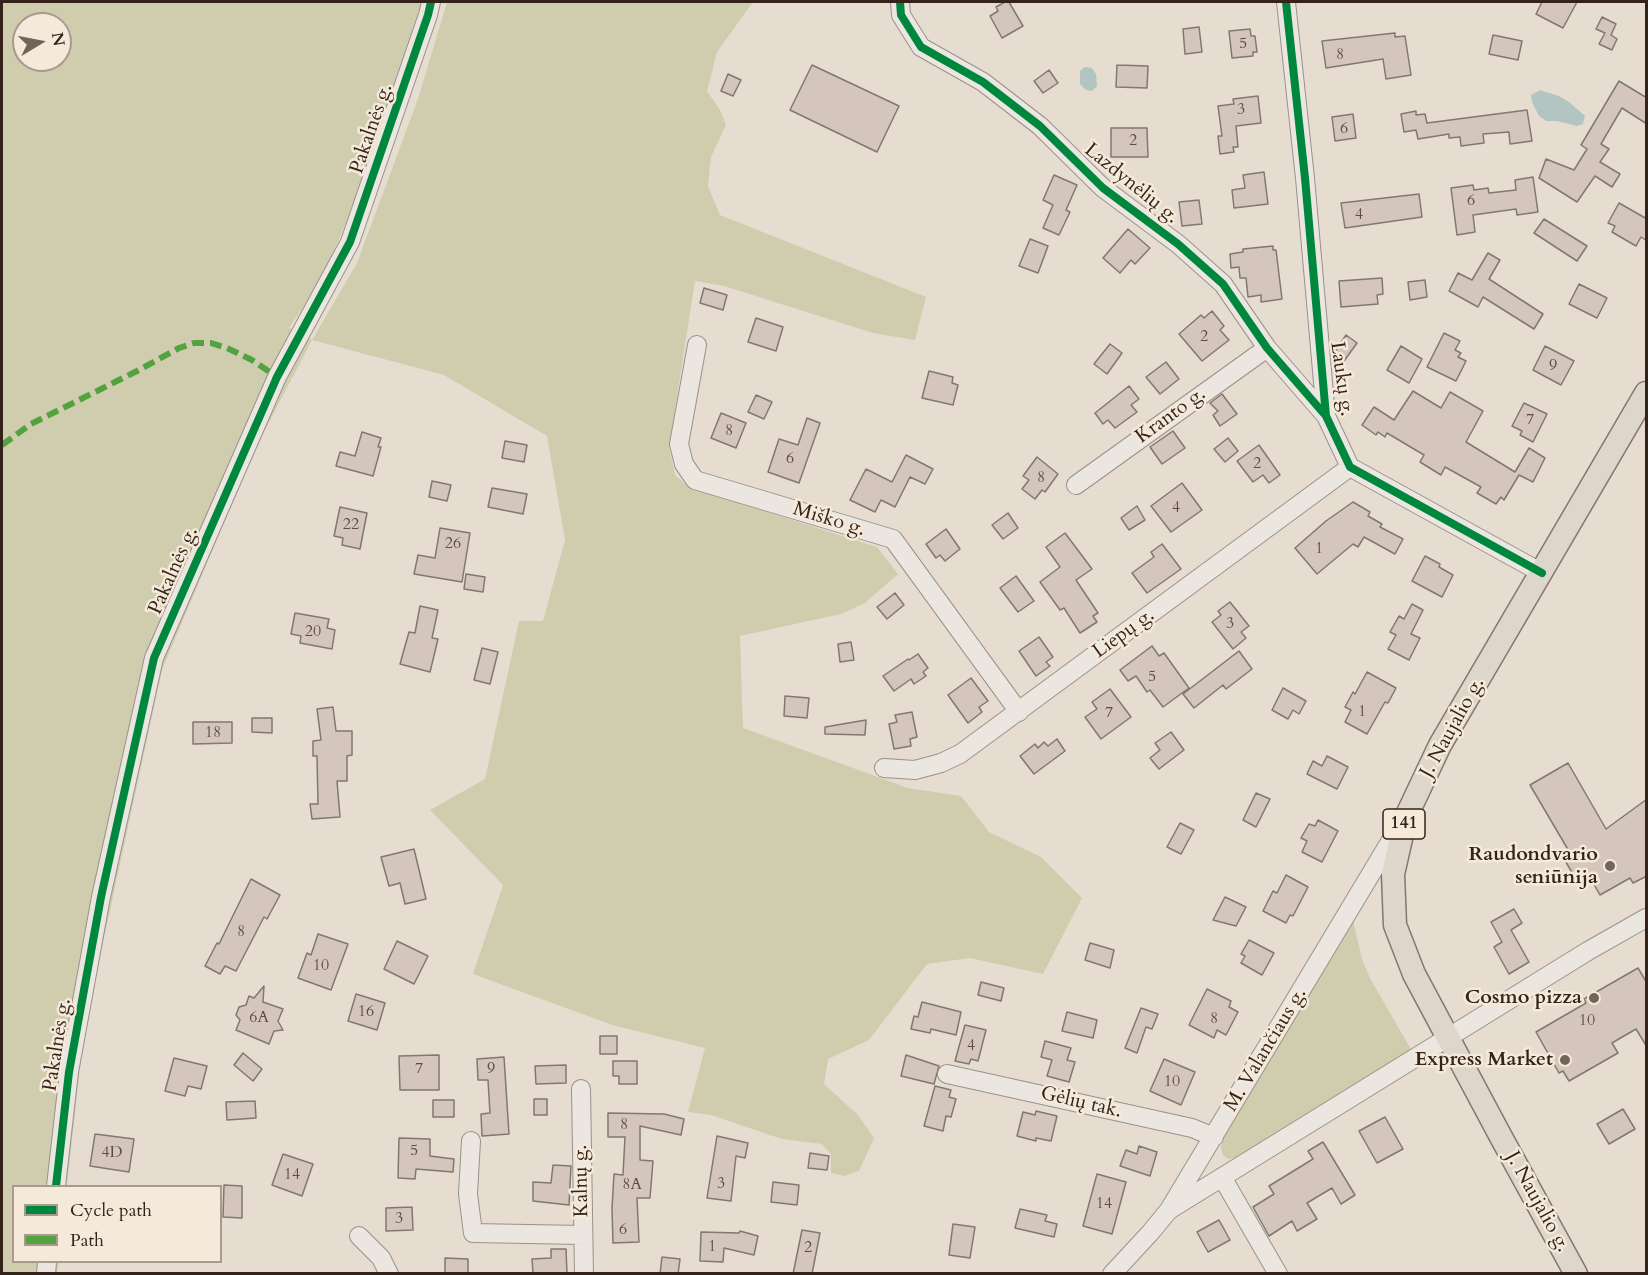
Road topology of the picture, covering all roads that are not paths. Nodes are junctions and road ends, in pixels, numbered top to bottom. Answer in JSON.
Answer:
{"nodes":[{"id":1,"x":431,"y":2,"type":"edge"},
{"id":2,"x":900,"y":2,"type":"edge"},
{"id":3,"x":1286,"y":2,"type":"edge"},
{"id":4,"x":698,"y":345,"type":"dead end"},
{"id":5,"x":1267,"y":348,"type":"junction"},
{"id":6,"x":1647,"y":393,"type":"edge"},
{"id":7,"x":1326,"y":416,"type":"junction"},
{"id":8,"x":1350,"y":466,"type":"junction"},
{"id":9,"x":1076,"y":484,"type":"dead end"},
{"id":10,"x":1542,"y":573,"type":"junction"},
{"id":11,"x":1019,"y":712,"type":"junction"},
{"id":12,"x":884,"y":768,"type":"dead end"},
{"id":13,"x":1406,"y":817,"type":"junction"},
{"id":14,"x":1647,"y":918,"type":"edge"},
{"id":15,"x":1448,"y":1038,"type":"junction"},
{"id":16,"x":947,"y":1074,"type":"dead end"},
{"id":17,"x":581,"y":1089,"type":"dead end"},
{"id":18,"x":1214,"y":1137,"type":"junction"},
{"id":19,"x":471,"y":1141,"type":"dead end"},
{"id":20,"x":1222,"y":1177,"type":"junction"},
{"id":21,"x":56,"y":1185,"type":"edge"},
{"id":22,"x":1169,"y":1210,"type":"junction"},
{"id":23,"x":583,"y":1235,"type":"junction"},
{"id":24,"x":359,"y":1236,"type":"dead end"},
{"id":25,"x":390,"y":1274,"type":"edge"},
{"id":26,"x":584,"y":1274,"type":"edge"},
{"id":27,"x":1112,"y":1274,"type":"edge"},
{"id":28,"x":1278,"y":1274,"type":"edge"},
{"id":29,"x":1576,"y":1274,"type":"edge"}],
"edges":[{"from":1,"to":21,"type":"street","name":"Pakalnės g."},
{"from":2,"to":5,"type":"street","name":"Lazdynėlių g."},
{"from":3,"to":7,"type":"street","name":"Laukų g."},
{"from":4,"to":11,"type":"street","name":"Miško g."},
{"from":5,"to":7,"type":"street","name":"Lazdynėlių g."},
{"from":5,"to":9,"type":"street","name":"Kranto g."},
{"from":6,"to":10,"type":"main road","name":"J. Naujalio g.","number":"141"},
{"from":7,"to":8,"type":"street","name":"Laukų g."},
{"from":8,"to":10,"type":"street"},
{"from":8,"to":11,"type":"street","name":"Liepų g."},
{"from":10,"to":13,"type":"main road","name":"J. Naujalio g.","number":"141"},
{"from":11,"to":12,"type":"street","name":"Liepų g."},
{"from":13,"to":15,"type":"main road","name":"J. Naujalio g.","number":"141"},
{"from":13,"to":18,"type":"street","name":"M. Valančiaus g."},
{"from":14,"to":15,"type":"street"},
{"from":15,"to":20,"type":"street"},
{"from":15,"to":29,"type":"main road","name":"J. Naujalio g.","number":"141"},
{"from":16,"to":18,"type":"street","name":"Gėlių tak."},
{"from":17,"to":23,"type":"street","name":"Kalnų g."},
{"from":18,"to":22,"type":"street","name":"M. Valančiaus g."},
{"from":19,"to":23,"type":"street"},
{"from":20,"to":22,"type":"street"},
{"from":20,"to":28,"type":"street"},
{"from":22,"to":27,"type":"street","name":"M. Valančiaus g."},
{"from":23,"to":26,"type":"street","name":"Kalnų g."},
{"from":24,"to":25,"type":"street"}]}
